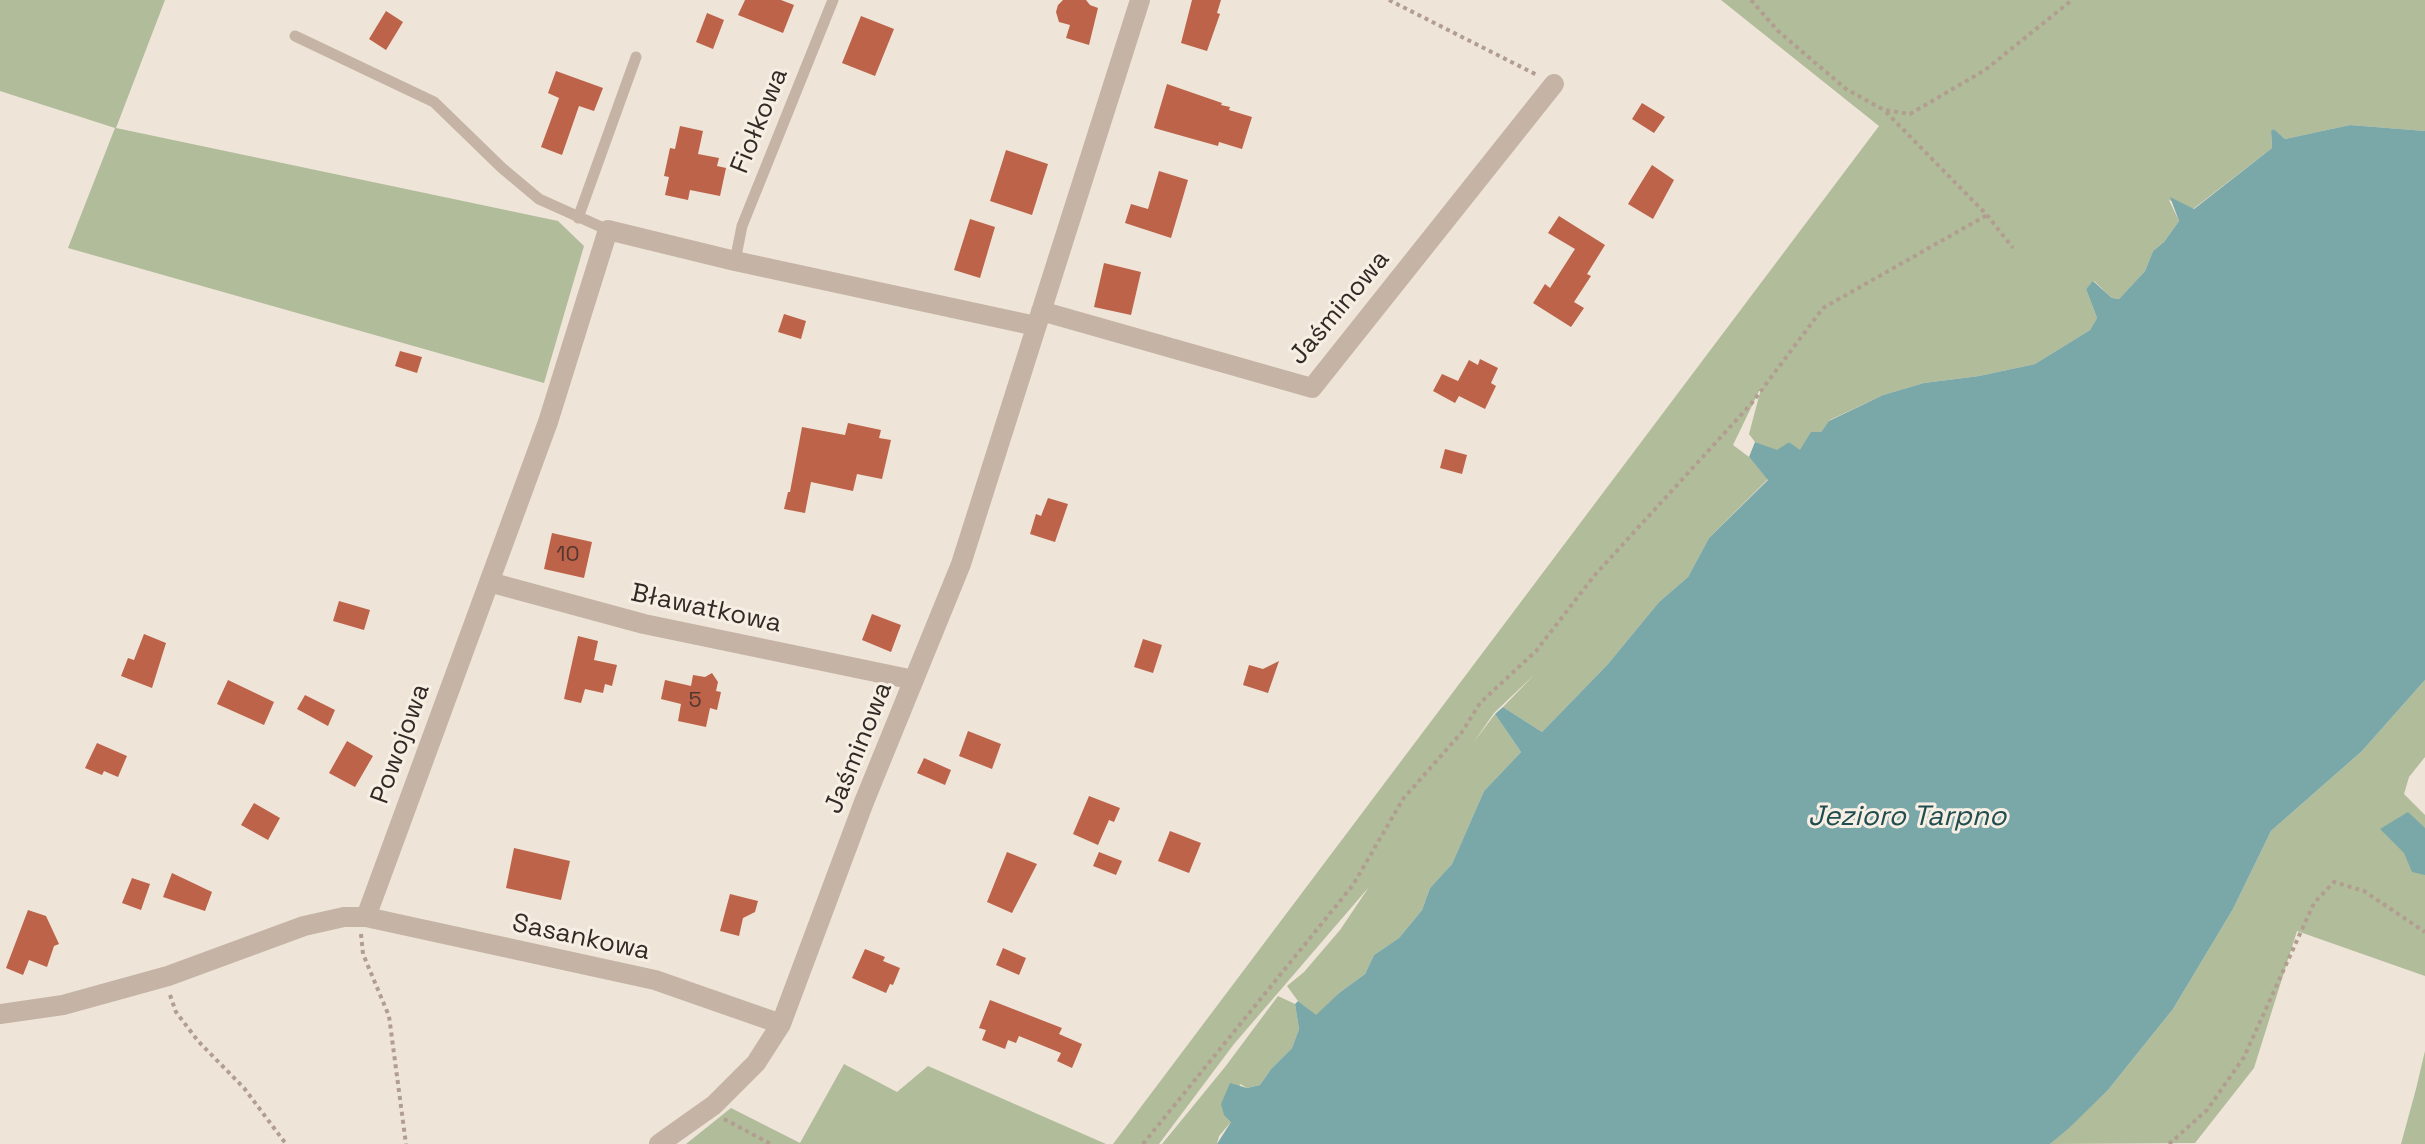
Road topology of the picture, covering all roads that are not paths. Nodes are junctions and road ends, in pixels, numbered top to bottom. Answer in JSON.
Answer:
{"nodes":[{"id":1,"x":833,"y":0,"type":"edge"},
{"id":2,"x":1140,"y":0,"type":"edge"},
{"id":3,"x":295,"y":36,"type":"dead end"},
{"id":4,"x":636,"y":57,"type":"dead end"},
{"id":5,"x":1554,"y":84,"type":"road end"},
{"id":6,"x":578,"y":218,"type":"junction"},
{"id":7,"x":608,"y":230,"type":"junction"},
{"id":8,"x":735,"y":261,"type":"junction"},
{"id":9,"x":1039,"y":319,"type":"junction"},
{"id":10,"x":489,"y":582,"type":"junction"},
{"id":11,"x":914,"y":680,"type":"junction"},
{"id":12,"x":366,"y":917,"type":"junction"},
{"id":13,"x":0,"y":1014,"type":"edge"},
{"id":14,"x":781,"y":1024,"type":"junction"},
{"id":15,"x":659,"y":1144,"type":"edge"}],
"edges":[{"from":1,"to":8,"type":"lane","name":"Fiołkowa"},
{"from":2,"to":9,"type":"street","name":"Jaśminowa"},
{"from":3,"to":6,"type":"lane"},
{"from":4,"to":6,"type":"lane"},
{"from":5,"to":9,"type":"street","name":"Jaśminowa"},
{"from":6,"to":7,"type":"lane"},
{"from":7,"to":8,"type":"street","name":"Jaśminowa"},
{"from":7,"to":10,"type":"street","name":"Powojowa"},
{"from":8,"to":9,"type":"street","name":"Jaśminowa"},
{"from":9,"to":11,"type":"street","name":"Jaśminowa"},
{"from":10,"to":11,"type":"street","name":"Bławatkowa"},
{"from":10,"to":12,"type":"street","name":"Powojowa"},
{"from":11,"to":14,"type":"street","name":"Jaśminowa"},
{"from":12,"to":13,"type":"street"},
{"from":12,"to":14,"type":"street","name":"Sasankowa"},
{"from":14,"to":15,"type":"street","name":"Jaśminowa"}]}
